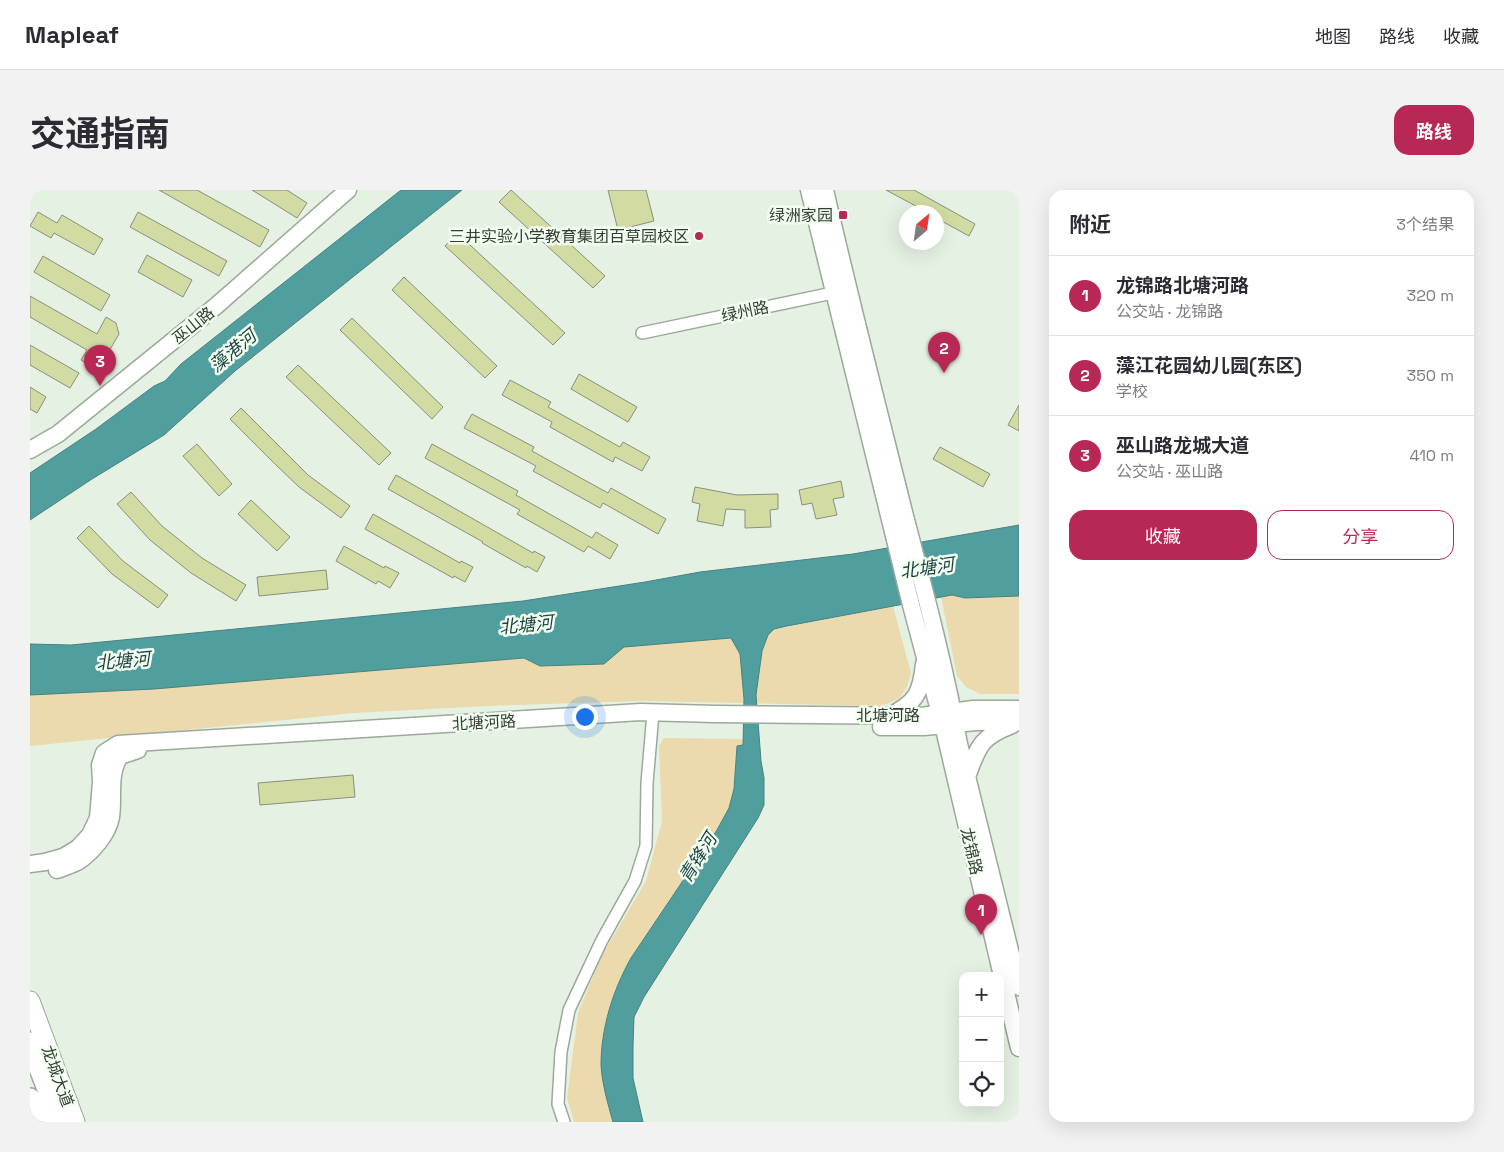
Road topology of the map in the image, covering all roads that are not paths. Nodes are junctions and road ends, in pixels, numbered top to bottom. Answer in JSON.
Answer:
{"nodes":[{"id":1,"x":348,"y":190,"type":"edge"},
{"id":2,"x":809,"y":190,"type":"edge"},
{"id":3,"x":825,"y":190,"type":"edge"},
{"id":4,"x":841,"y":291,"type":"junction"},
{"id":5,"x":642,"y":333,"type":"dead end"},
{"id":6,"x":30,"y":450,"type":"edge"},
{"id":7,"x":904,"y":544,"type":"junction"},
{"id":8,"x":925,"y":657,"type":"junction"},
{"id":9,"x":1019,"y":709,"type":"edge"},
{"id":10,"x":889,"y":716,"type":"junction"},
{"id":11,"x":653,"y":718,"type":"junction"},
{"id":12,"x":948,"y":718,"type":"junction"},
{"id":13,"x":767,"y":720,"type":"junction"},
{"id":14,"x":1019,"y":722,"type":"edge"},
{"id":15,"x":967,"y":777,"type":"junction"},
{"id":16,"x":30,"y":864,"type":"edge"},
{"id":17,"x":30,"y":875,"type":"edge"},
{"id":18,"x":1019,"y":987,"type":"edge"},
{"id":19,"x":30,"y":1001,"type":"edge"},
{"id":20,"x":30,"y":1043,"type":"edge"},
{"id":21,"x":1019,"y":1048,"type":"edge"},
{"id":22,"x":30,"y":1099,"type":"edge"},
{"id":23,"x":39,"y":1122,"type":"edge"},
{"id":24,"x":60,"y":1122,"type":"edge"},
{"id":25,"x":75,"y":1122,"type":"edge"},
{"id":26,"x":564,"y":1122,"type":"edge"}],
"edges":[{"from":1,"to":6,"type":"main road","name":"巫山路"},
{"from":2,"to":4,"type":"main road"},
{"from":3,"to":4,"type":"main road"},
{"from":4,"to":5,"type":"street","name":"绿州路"},
{"from":4,"to":7,"type":"main road"},
{"from":7,"to":8,"type":"main road"},
{"from":7,"to":12,"type":"main road"},
{"from":8,"to":10,"type":"main road"},
{"from":8,"to":12,"type":"main road"},
{"from":9,"to":12,"type":"main road","name":"北塘河路"},
{"from":10,"to":12,"type":"main road","name":"北塘河路"},
{"from":10,"to":13,"type":"main road","name":"北塘河路"},
{"from":11,"to":13,"type":"main road","name":"北塘河路"},
{"from":11,"to":16,"type":"main road","name":"北塘河路"},
{"from":11,"to":17,"type":"main road","name":"北塘河路"},
{"from":11,"to":26,"type":"street"},
{"from":12,"to":13,"type":"main road","name":"北塘河路"},
{"from":12,"to":14,"type":"main road","name":"北塘河路"},
{"from":12,"to":15,"type":"main road","name":"龙锦路"},
{"from":12,"to":21,"type":"main road","name":"龙锦路"},
{"from":14,"to":15,"type":"main road"},
{"from":15,"to":18,"type":"main road","name":"龙锦路"},
{"from":19,"to":25,"type":"main road","name":"龙城大道"},
{"from":20,"to":24,"type":"highway"},
{"from":22,"to":23,"type":"highway"}]}
